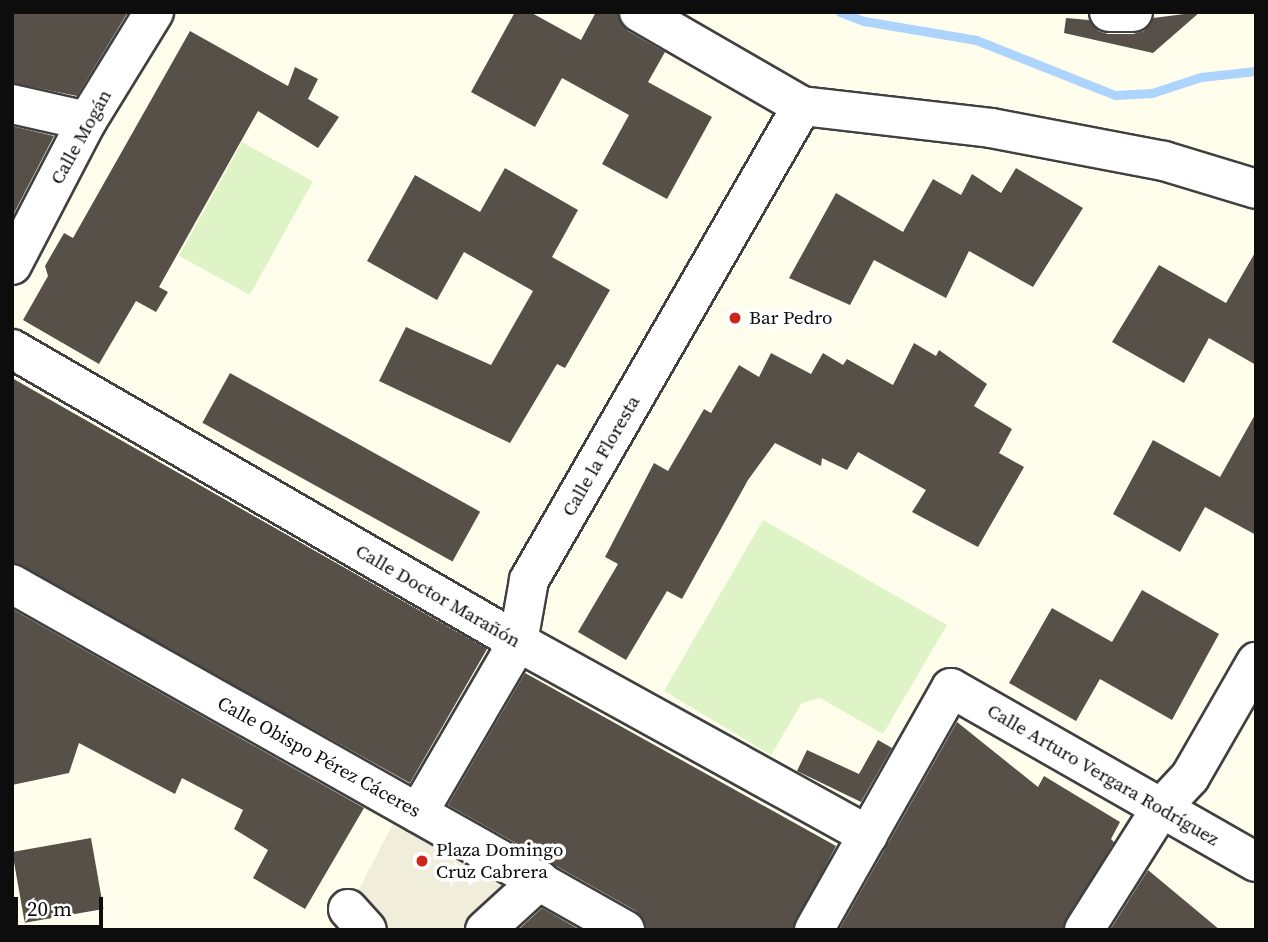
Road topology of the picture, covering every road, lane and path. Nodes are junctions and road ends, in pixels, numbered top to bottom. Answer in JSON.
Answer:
{"nodes":[{"id":1,"x":154,"y":12,"type":"edge"},
{"id":2,"x":639,"y":12,"type":"edge"},
{"id":3,"x":1109,"y":12,"type":"edge"},
{"id":4,"x":1133,"y":12,"type":"edge"},
{"id":5,"x":12,"y":104,"type":"edge"},
{"id":6,"x":802,"y":106,"type":"junction"},
{"id":7,"x":87,"y":121,"type":"junction"},
{"id":8,"x":1256,"y":189,"type":"edge"},
{"id":9,"x":12,"y":265,"type":"edge"},
{"id":10,"x":12,"y":349,"type":"edge"},
{"id":11,"x":12,"y":584,"type":"edge"},
{"id":12,"x":518,"y":642,"type":"junction"},
{"id":13,"x":1256,"y":662,"type":"edge"},
{"id":14,"x":1161,"y":808,"type":"junction"},
{"id":15,"x":418,"y":813,"type":"junction"},
{"id":16,"x":868,"y":835,"type":"junction"},
{"id":17,"x":1256,"y":862,"type":"edge"},
{"id":18,"x":540,"y":880,"type":"junction"},
{"id":19,"x":485,"y":930,"type":"edge"},
{"id":20,"x":625,"y":930,"type":"edge"},
{"id":21,"x":814,"y":930,"type":"edge"},
{"id":22,"x":1084,"y":930,"type":"edge"}],
"edges":[{"from":1,"to":7,"type":"street","name":"Calle Mogán"},
{"from":2,"to":6,"type":"street"},
{"from":3,"to":4,"type":"street"},
{"from":5,"to":7,"type":"street"},
{"from":6,"to":8,"type":"street"},
{"from":6,"to":12,"type":"street","name":"Calle la Floresta"},
{"from":7,"to":9,"type":"street","name":"Calle Mogán"},
{"from":10,"to":12,"type":"street","name":"Calle Doctor Marañón"},
{"from":11,"to":15,"type":"street","name":"Calle Obispo Pérez Cáceres"},
{"from":12,"to":15,"type":"street","name":"Calle la Floresta"},
{"from":12,"to":16,"type":"street","name":"Calle Doctor Marañón"},
{"from":13,"to":14,"type":"street"},
{"from":14,"to":16,"type":"street","name":"Calle Arturo Vergara Rodríguez"},
{"from":14,"to":17,"type":"street","name":"Calle Arturo Vergara Rodríguez"},
{"from":14,"to":22,"type":"street"},
{"from":15,"to":18,"type":"street","name":"Calle Obispo Pérez Cáceres"},
{"from":16,"to":21,"type":"street"},
{"from":18,"to":19,"type":"street"},
{"from":18,"to":20,"type":"street","name":"Calle Obispo Pérez Cáceres"}]}
